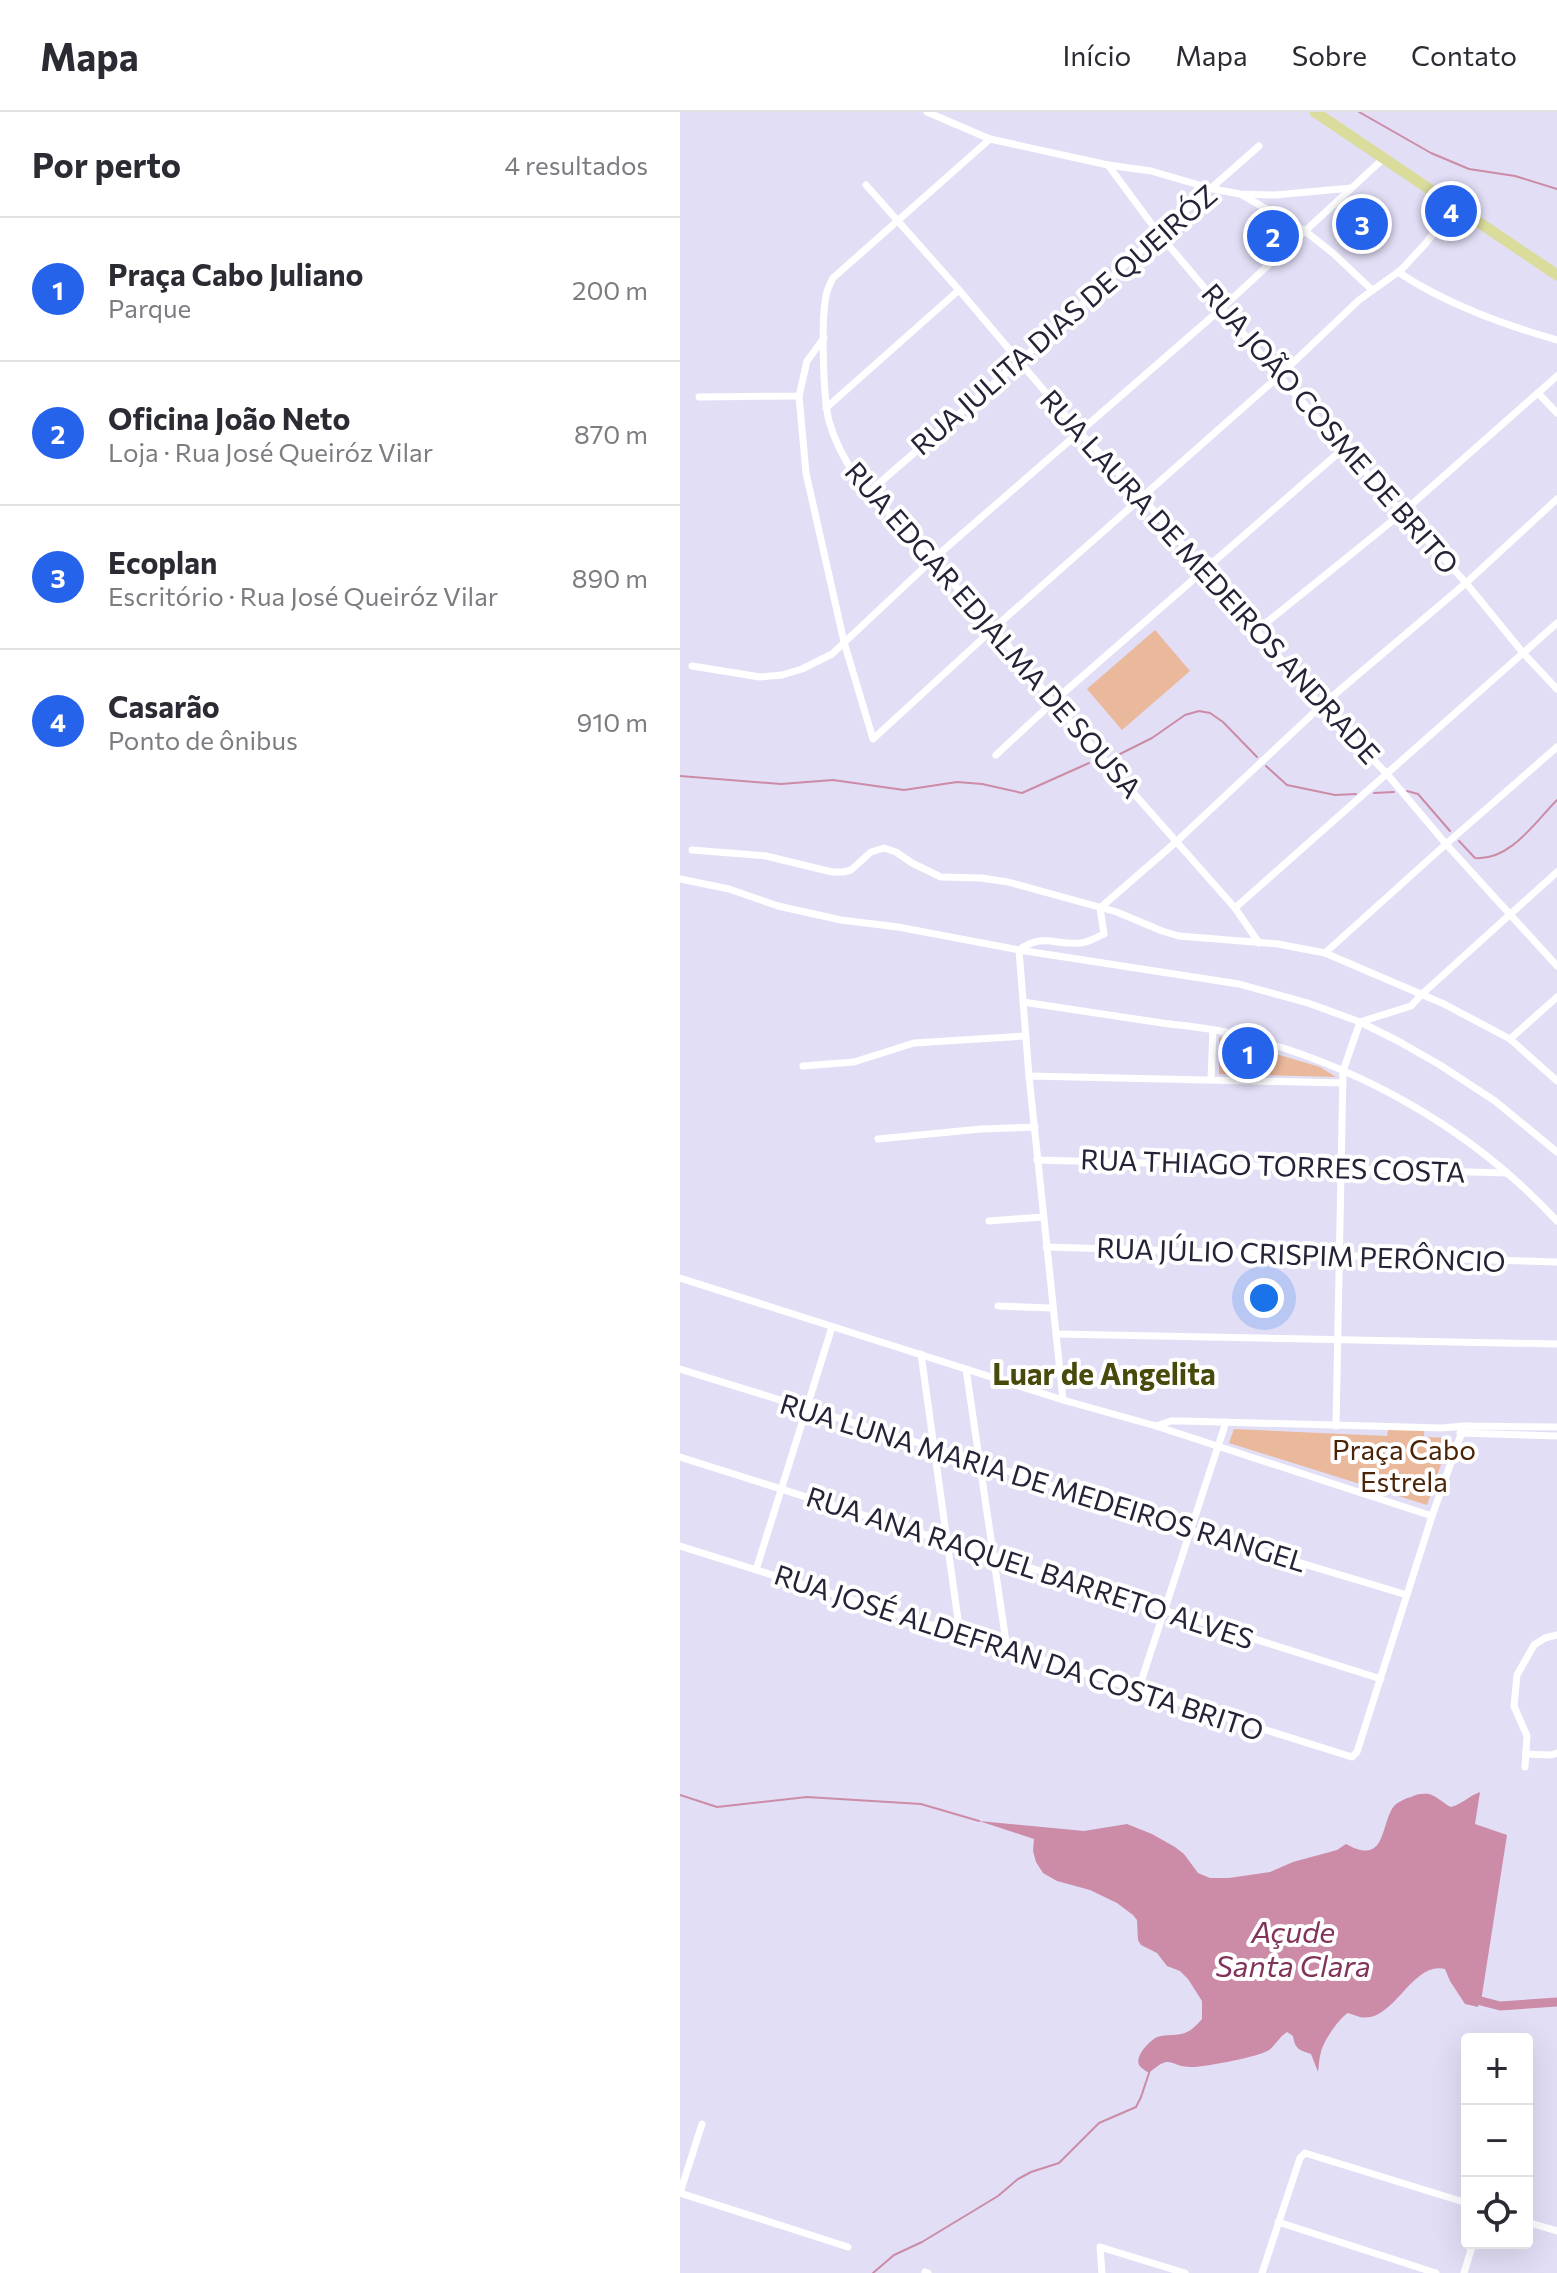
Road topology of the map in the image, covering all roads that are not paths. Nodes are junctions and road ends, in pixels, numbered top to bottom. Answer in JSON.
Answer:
{"nodes":[{"id":1,"x":927,"y":112,"type":"edge"},
{"id":2,"x":1315,"y":112,"type":"edge"},
{"id":3,"x":990,"y":139,"type":"junction"},
{"id":4,"x":1259,"y":146,"type":"dead end"},
{"id":5,"x":1384,"y":158,"type":"junction"},
{"id":6,"x":1108,"y":165,"type":"junction"},
{"id":7,"x":866,"y":185,"type":"dead end"},
{"id":8,"x":1351,"y":188,"type":"junction"},
{"id":9,"x":1213,"y":189,"type":"junction"},
{"id":10,"x":1240,"y":194,"type":"junction"},
{"id":11,"x":1454,"y":207,"type":"junction"},
{"id":12,"x":899,"y":221,"type":"junction"},
{"id":13,"x":1305,"y":231,"type":"junction"},
{"id":14,"x":1159,"y":234,"type":"junction"},
{"id":15,"x":1398,"y":272,"type":"junction"},
{"id":16,"x":1557,"y":275,"type":"edge"},
{"id":17,"x":959,"y":290,"type":"junction"},
{"id":18,"x":1372,"y":290,"type":"junction"},
{"id":19,"x":1222,"y":308,"type":"junction"},
{"id":20,"x":824,"y":338,"type":"junction"},
{"id":21,"x":1557,"y":340,"type":"edge"},
{"id":22,"x":1019,"y":362,"type":"junction"},
{"id":23,"x":1279,"y":376,"type":"junction"},
{"id":24,"x":1557,"y":376,"type":"edge"},
{"id":25,"x":1538,"y":393,"type":"junction"},
{"id":26,"x":799,"y":396,"type":"junction"},
{"id":27,"x":699,"y":397,"type":"dead end"},
{"id":28,"x":826,"y":408,"type":"junction"},
{"id":29,"x":1557,"y":413,"type":"edge"},
{"id":30,"x":1080,"y":433,"type":"junction"},
{"id":31,"x":1344,"y":448,"type":"junction"},
{"id":32,"x":869,"y":492,"type":"junction"},
{"id":33,"x":1142,"y":497,"type":"junction"},
{"id":34,"x":1557,"y":499,"type":"edge"},
{"id":35,"x":1402,"y":513,"type":"junction"},
{"id":36,"x":931,"y":561,"type":"junction"},
{"id":37,"x":1205,"y":569,"type":"junction"},
{"id":38,"x":1466,"y":583,"type":"junction"},
{"id":39,"x":1557,"y":623,"type":"edge"},
{"id":40,"x":994,"y":628,"type":"junction"},
{"id":41,"x":1256,"y":631,"type":"junction"},
{"id":42,"x":844,"y":642,"type":"junction"},
{"id":43,"x":1524,"y":654,"type":"junction"},
{"id":44,"x":692,"y":666,"type":"dead end"},
{"id":45,"x":1557,"y":689,"type":"edge"},
{"id":46,"x":1053,"y":702,"type":"junction"},
{"id":47,"x":1321,"y":706,"type":"junction"},
{"id":48,"x":1557,"y":747,"type":"edge"},
{"id":49,"x":996,"y":755,"type":"dead end"},
{"id":50,"x":1387,"y":774,"type":"junction"},
{"id":51,"x":1176,"y":842,"type":"junction"},
{"id":52,"x":1446,"y":844,"type":"junction"},
{"id":53,"x":692,"y":850,"type":"dead end"},
{"id":54,"x":1557,"y":872,"type":"edge"},
{"id":55,"x":680,"y":879,"type":"edge"},
{"id":56,"x":1100,"y":908,"type":"junction"},
{"id":57,"x":1235,"y":908,"type":"junction"},
{"id":58,"x":1509,"y":914,"type":"junction"},
{"id":59,"x":1259,"y":943,"type":"junction"},
{"id":60,"x":1019,"y":950,"type":"junction"},
{"id":61,"x":1325,"y":953,"type":"junction"},
{"id":62,"x":1557,"y":966,"type":"edge"},
{"id":63,"x":1421,"y":995,"type":"junction"},
{"id":64,"x":1557,"y":997,"type":"edge"},
{"id":65,"x":1023,"y":1002,"type":"junction"},
{"id":66,"x":1360,"y":1022,"type":"junction"},
{"id":67,"x":1213,"y":1030,"type":"junction"},
{"id":68,"x":1025,"y":1036,"type":"junction"},
{"id":69,"x":1510,"y":1039,"type":"junction"},
{"id":70,"x":803,"y":1066,"type":"dead end"},
{"id":71,"x":1343,"y":1071,"type":"junction"},
{"id":72,"x":1029,"y":1076,"type":"junction"},
{"id":73,"x":1211,"y":1079,"type":"junction"},
{"id":74,"x":1557,"y":1081,"type":"edge"},
{"id":75,"x":1343,"y":1083,"type":"junction"},
{"id":76,"x":1035,"y":1127,"type":"junction"},
{"id":77,"x":878,"y":1139,"type":"dead end"},
{"id":78,"x":1557,"y":1152,"type":"edge"},
{"id":79,"x":1037,"y":1160,"type":"junction"},
{"id":80,"x":1343,"y":1168,"type":"junction"},
{"id":81,"x":1509,"y":1173,"type":"junction"},
{"id":82,"x":1043,"y":1217,"type":"junction"},
{"id":83,"x":989,"y":1221,"type":"dead end"},
{"id":84,"x":1557,"y":1221,"type":"edge"},
{"id":85,"x":1046,"y":1247,"type":"junction"},
{"id":86,"x":1341,"y":1255,"type":"junction"},
{"id":87,"x":1557,"y":1262,"type":"edge"},
{"id":88,"x":680,"y":1278,"type":"edge"},
{"id":89,"x":998,"y":1306,"type":"dead end"},
{"id":90,"x":1052,"y":1308,"type":"junction"},
{"id":91,"x":832,"y":1327,"type":"junction"},
{"id":92,"x":1056,"y":1334,"type":"junction"},
{"id":93,"x":1338,"y":1339,"type":"junction"},
{"id":94,"x":1557,"y":1344,"type":"edge"},
{"id":95,"x":921,"y":1354,"type":"junction"},
{"id":96,"x":680,"y":1369,"type":"edge"},
{"id":97,"x":966,"y":1369,"type":"junction"},
{"id":98,"x":1063,"y":1400,"type":"junction"},
{"id":99,"x":807,"y":1410,"type":"junction"},
{"id":100,"x":1226,"y":1422,"type":"junction"},
{"id":101,"x":1156,"y":1426,"type":"junction"},
{"id":102,"x":1336,"y":1426,"type":"junction"},
{"id":103,"x":1557,"y":1427,"type":"edge"},
{"id":104,"x":1462,"y":1430,"type":"junction"},
{"id":105,"x":1557,"y":1436,"type":"edge"},
{"id":106,"x":935,"y":1448,"type":"junction"},
{"id":107,"x":1217,"y":1448,"type":"junction"},
{"id":108,"x":680,"y":1457,"type":"edge"},
{"id":109,"x":980,"y":1463,"type":"junction"},
{"id":110,"x":782,"y":1489,"type":"junction"},
{"id":111,"x":1432,"y":1516,"type":"junction"},
{"id":112,"x":1191,"y":1530,"type":"junction"},
{"id":113,"x":946,"y":1541,"type":"junction"},
{"id":114,"x":680,"y":1546,"type":"edge"},
{"id":115,"x":993,"y":1556,"type":"junction"},
{"id":116,"x":756,"y":1570,"type":"junction"},
{"id":117,"x":1407,"y":1595,"type":"junction"},
{"id":118,"x":1165,"y":1611,"type":"junction"},
{"id":119,"x":960,"y":1634,"type":"junction"},
{"id":120,"x":1557,"y":1635,"type":"edge"},
{"id":121,"x":1007,"y":1649,"type":"junction"},
{"id":122,"x":1381,"y":1679,"type":"junction"},
{"id":123,"x":1138,"y":1691,"type":"junction"},
{"id":124,"x":1557,"y":1753,"type":"edge"},
{"id":125,"x":1526,"y":1754,"type":"junction"},
{"id":126,"x":1525,"y":1767,"type":"dead end"},
{"id":127,"x":702,"y":2124,"type":"dead end"},
{"id":128,"x":680,"y":2193,"type":"edge"},
{"id":129,"x":1461,"y":2201,"type":"edge"},
{"id":130,"x":1278,"y":2222,"type":"junction"},
{"id":131,"x":1533,"y":2224,"type":"edge"},
{"id":132,"x":1557,"y":2231,"type":"edge"},
{"id":133,"x":848,"y":2247,"type":"dead end"},
{"id":134,"x":1471,"y":2249,"type":"edge"},
{"id":135,"x":1102,"y":2273,"type":"edge"},
{"id":136,"x":1185,"y":2273,"type":"edge"},
{"id":137,"x":1262,"y":2273,"type":"edge"},
{"id":138,"x":1436,"y":2273,"type":"edge"},
{"id":139,"x":1464,"y":2273,"type":"edge"}],
"edges":[{"from":1,"to":3,"type":"street"},
{"from":2,"to":5,"type":"main road"},
{"from":3,"to":6,"type":"street"},
{"from":3,"to":12,"type":"street"},
{"from":4,"to":9,"type":"street","name":"RUA JULITA DIAS DE QUEIRÓZ"},
{"from":5,"to":8,"type":"street"},
{"from":5,"to":11,"type":"main road"},
{"from":6,"to":9,"type":"street"},
{"from":6,"to":14,"type":"street","name":"RUA JOÃO COSME DE BRITO"},
{"from":7,"to":12,"type":"street","name":"RUA LAURA DE MEDEIROS ANDRADE"},
{"from":8,"to":10,"type":"street"},
{"from":8,"to":13,"type":"street"},
{"from":9,"to":10,"type":"street"},
{"from":9,"to":14,"type":"street","name":"RUA JULITA DIAS DE QUEIRÓZ"},
{"from":10,"to":13,"type":"street"},
{"from":11,"to":15,"type":"street"},
{"from":11,"to":16,"type":"main road"},
{"from":12,"to":17,"type":"street","name":"RUA LAURA DE MEDEIROS ANDRADE"},
{"from":12,"to":20,"type":"street","name":"RUA EDGAR EDJALMA DE SOUSA"},
{"from":13,"to":18,"type":"street"},
{"from":13,"to":19,"type":"street"},
{"from":14,"to":19,"type":"street","name":"RUA JOÃO COSME DE BRITO"},
{"from":14,"to":22,"type":"street","name":"RUA JULITA DIAS DE QUEIRÓZ"},
{"from":15,"to":18,"type":"street"},
{"from":15,"to":21,"type":"street"},
{"from":17,"to":22,"type":"street","name":"RUA LAURA DE MEDEIROS ANDRADE"},
{"from":17,"to":28,"type":"street"},
{"from":18,"to":23,"type":"street"},
{"from":19,"to":23,"type":"street","name":"RUA JOÃO COSME DE BRITO"},
{"from":19,"to":30,"type":"street"},
{"from":20,"to":26,"type":"street"},
{"from":20,"to":28,"type":"street","name":"RUA EDGAR EDJALMA DE SOUSA"},
{"from":22,"to":30,"type":"street","name":"RUA LAURA DE MEDEIROS ANDRADE"},
{"from":22,"to":32,"type":"street","name":"RUA JULITA DIAS DE QUEIRÓZ"},
{"from":23,"to":31,"type":"street","name":"RUA JOÃO COSME DE BRITO"},
{"from":23,"to":33,"type":"street"},
{"from":24,"to":25,"type":"street"},
{"from":25,"to":29,"type":"street"},
{"from":25,"to":35,"type":"street"},
{"from":26,"to":27,"type":"street"},
{"from":26,"to":42,"type":"street"},
{"from":28,"to":32,"type":"street","name":"RUA EDGAR EDJALMA DE SOUSA"},
{"from":30,"to":33,"type":"street","name":"RUA LAURA DE MEDEIROS ANDRADE"},
{"from":30,"to":36,"type":"street"},
{"from":31,"to":35,"type":"street","name":"RUA JOÃO COSME DE BRITO"},
{"from":31,"to":37,"type":"street"},
{"from":32,"to":36,"type":"street","name":"RUA EDGAR EDJALMA DE SOUSA"},
{"from":33,"to":37,"type":"street","name":"RUA LAURA DE MEDEIROS ANDRADE"},
{"from":33,"to":40,"type":"street"},
{"from":34,"to":38,"type":"street"},
{"from":35,"to":38,"type":"street","name":"RUA JOÃO COSME DE BRITO"},
{"from":35,"to":41,"type":"street"},
{"from":36,"to":40,"type":"street","name":"RUA EDGAR EDJALMA DE SOUSA"},
{"from":36,"to":42,"type":"street"},
{"from":37,"to":41,"type":"street","name":"RUA LAURA DE MEDEIROS ANDRADE"},
{"from":37,"to":46,"type":"street"},
{"from":38,"to":43,"type":"street","name":"RUA JOÃO COSME DE BRITO"},
{"from":38,"to":47,"type":"street"},
{"from":39,"to":43,"type":"street"},
{"from":40,"to":42,"type":"street"},
{"from":40,"to":46,"type":"street","name":"RUA EDGAR EDJALMA DE SOUSA"},
{"from":41,"to":47,"type":"street","name":"RUA LAURA DE MEDEIROS ANDRADE"},
{"from":42,"to":44,"type":"street"},
{"from":43,"to":45,"type":"street","name":"RUA JOÃO COSME DE BRITO"},
{"from":43,"to":50,"type":"street"},
{"from":46,"to":49,"type":"street"},
{"from":46,"to":51,"type":"street","name":"RUA EDGAR EDJALMA DE SOUSA"},
{"from":47,"to":50,"type":"street","name":"RUA LAURA DE MEDEIROS ANDRADE"},
{"from":47,"to":51,"type":"street"},
{"from":48,"to":52,"type":"street"},
{"from":50,"to":52,"type":"street","name":"RUA LAURA DE MEDEIROS ANDRADE"},
{"from":50,"to":57,"type":"street"},
{"from":51,"to":56,"type":"street"},
{"from":51,"to":57,"type":"street","name":"RUA EDGAR EDJALMA DE SOUSA"},
{"from":52,"to":58,"type":"street","name":"RUA LAURA DE MEDEIROS ANDRADE"},
{"from":52,"to":61,"type":"street"},
{"from":53,"to":56,"type":"street"},
{"from":54,"to":58,"type":"street"},
{"from":55,"to":60,"type":"street"},
{"from":56,"to":59,"type":"street"},
{"from":56,"to":60,"type":"street"},
{"from":57,"to":59,"type":"street","name":"RUA EDGAR EDJALMA DE SOUSA"},
{"from":58,"to":62,"type":"street","name":"RUA LAURA DE MEDEIROS ANDRADE"},
{"from":58,"to":63,"type":"street"},
{"from":59,"to":61,"type":"street"},
{"from":60,"to":65,"type":"street"},
{"from":60,"to":66,"type":"street"},
{"from":61,"to":63,"type":"street"},
{"from":63,"to":66,"type":"street"},
{"from":63,"to":69,"type":"street"},
{"from":64,"to":69,"type":"street"},
{"from":65,"to":67,"type":"street"},
{"from":65,"to":68,"type":"street"},
{"from":66,"to":71,"type":"street"},
{"from":66,"to":78,"type":"street"},
{"from":67,"to":71,"type":"street"},
{"from":67,"to":73,"type":"street"},
{"from":68,"to":70,"type":"street"},
{"from":68,"to":72,"type":"street"},
{"from":69,"to":74,"type":"street"},
{"from":71,"to":75,"type":"street"},
{"from":71,"to":81,"type":"street"},
{"from":72,"to":73,"type":"street"},
{"from":72,"to":76,"type":"street"},
{"from":73,"to":75,"type":"street"},
{"from":75,"to":80,"type":"street"},
{"from":76,"to":77,"type":"street"},
{"from":76,"to":79,"type":"street"},
{"from":79,"to":80,"type":"street","name":"RUA THIAGO TORRES COSTA"},
{"from":79,"to":82,"type":"street"},
{"from":80,"to":81,"type":"street","name":"RUA THIAGO TORRES COSTA"},
{"from":80,"to":86,"type":"street"},
{"from":81,"to":84,"type":"street"},
{"from":82,"to":83,"type":"street"},
{"from":82,"to":85,"type":"street"},
{"from":85,"to":86,"type":"street","name":"RUA JÚLIO CRISPIM PERÔNCIO"},
{"from":85,"to":90,"type":"street"},
{"from":86,"to":87,"type":"street","name":"RUA JÚLIO CRISPIM PERÔNCIO"},
{"from":86,"to":93,"type":"street"},
{"from":88,"to":91,"type":"street"},
{"from":89,"to":90,"type":"street"},
{"from":90,"to":92,"type":"street"},
{"from":91,"to":95,"type":"street"},
{"from":91,"to":99,"type":"street"},
{"from":92,"to":93,"type":"street"},
{"from":92,"to":98,"type":"street"},
{"from":93,"to":94,"type":"street"},
{"from":93,"to":102,"type":"street"},
{"from":95,"to":97,"type":"street"},
{"from":95,"to":106,"type":"street"},
{"from":96,"to":99,"type":"street","name":"RUA LUNA MARIA DE MEDEIROS RANGEL"},
{"from":97,"to":98,"type":"street"},
{"from":97,"to":109,"type":"street"},
{"from":98,"to":101,"type":"street"},
{"from":99,"to":106,"type":"street","name":"RUA LUNA MARIA DE MEDEIROS RANGEL"},
{"from":99,"to":110,"type":"street"},
{"from":100,"to":101,"type":"street"},
{"from":100,"to":102,"type":"street"},
{"from":100,"to":107,"type":"street"},
{"from":101,"to":107,"type":"street"},
{"from":102,"to":104,"type":"street"},
{"from":103,"to":104,"type":"street"},
{"from":104,"to":105,"type":"street"},
{"from":104,"to":111,"type":"street"},
{"from":106,"to":109,"type":"street","name":"RUA LUNA MARIA DE MEDEIROS RANGEL"},
{"from":106,"to":113,"type":"street"},
{"from":107,"to":111,"type":"street"},
{"from":107,"to":112,"type":"street"},
{"from":108,"to":110,"type":"street","name":"RUA ANA RAQUEL BARRETO ALVES"},
{"from":109,"to":112,"type":"street","name":"RUA LUNA MARIA DE MEDEIROS RANGEL"},
{"from":109,"to":115,"type":"street"},
{"from":110,"to":113,"type":"street","name":"RUA ANA RAQUEL BARRETO ALVES"},
{"from":110,"to":116,"type":"street"},
{"from":111,"to":117,"type":"street"},
{"from":112,"to":117,"type":"street","name":"RUA LUNA MARIA DE MEDEIROS RANGEL"},
{"from":112,"to":118,"type":"street"},
{"from":113,"to":115,"type":"street","name":"RUA ANA RAQUEL BARRETO ALVES"},
{"from":113,"to":119,"type":"street"},
{"from":114,"to":116,"type":"street","name":"RUA JOSÉ ALDEFRAN DA COSTA BRITO"},
{"from":115,"to":118,"type":"street","name":"RUA ANA RAQUEL BARRETO ALVES"},
{"from":115,"to":121,"type":"street"},
{"from":116,"to":119,"type":"street","name":"RUA JOSÉ ALDEFRAN DA COSTA BRITO"},
{"from":117,"to":122,"type":"street"},
{"from":118,"to":122,"type":"street","name":"RUA ANA RAQUEL BARRETO ALVES"},
{"from":118,"to":123,"type":"street"},
{"from":119,"to":121,"type":"street","name":"RUA JOSÉ ALDEFRAN DA COSTA BRITO"},
{"from":120,"to":125,"type":"street"},
{"from":121,"to":123,"type":"street","name":"RUA JOSÉ ALDEFRAN DA COSTA BRITO"},
{"from":122,"to":123,"type":"street","name":"RUA JOSÉ ALDEFRAN DA COSTA BRITO"},
{"from":124,"to":125,"type":"street"},
{"from":125,"to":126,"type":"street"},
{"from":127,"to":128,"type":"street"},
{"from":128,"to":133,"type":"street"},
{"from":129,"to":130,"type":"street"},
{"from":130,"to":137,"type":"street"},
{"from":130,"to":138,"type":"street"},
{"from":131,"to":132,"type":"street"},
{"from":134,"to":139,"type":"street"},
{"from":135,"to":136,"type":"street"}]}
